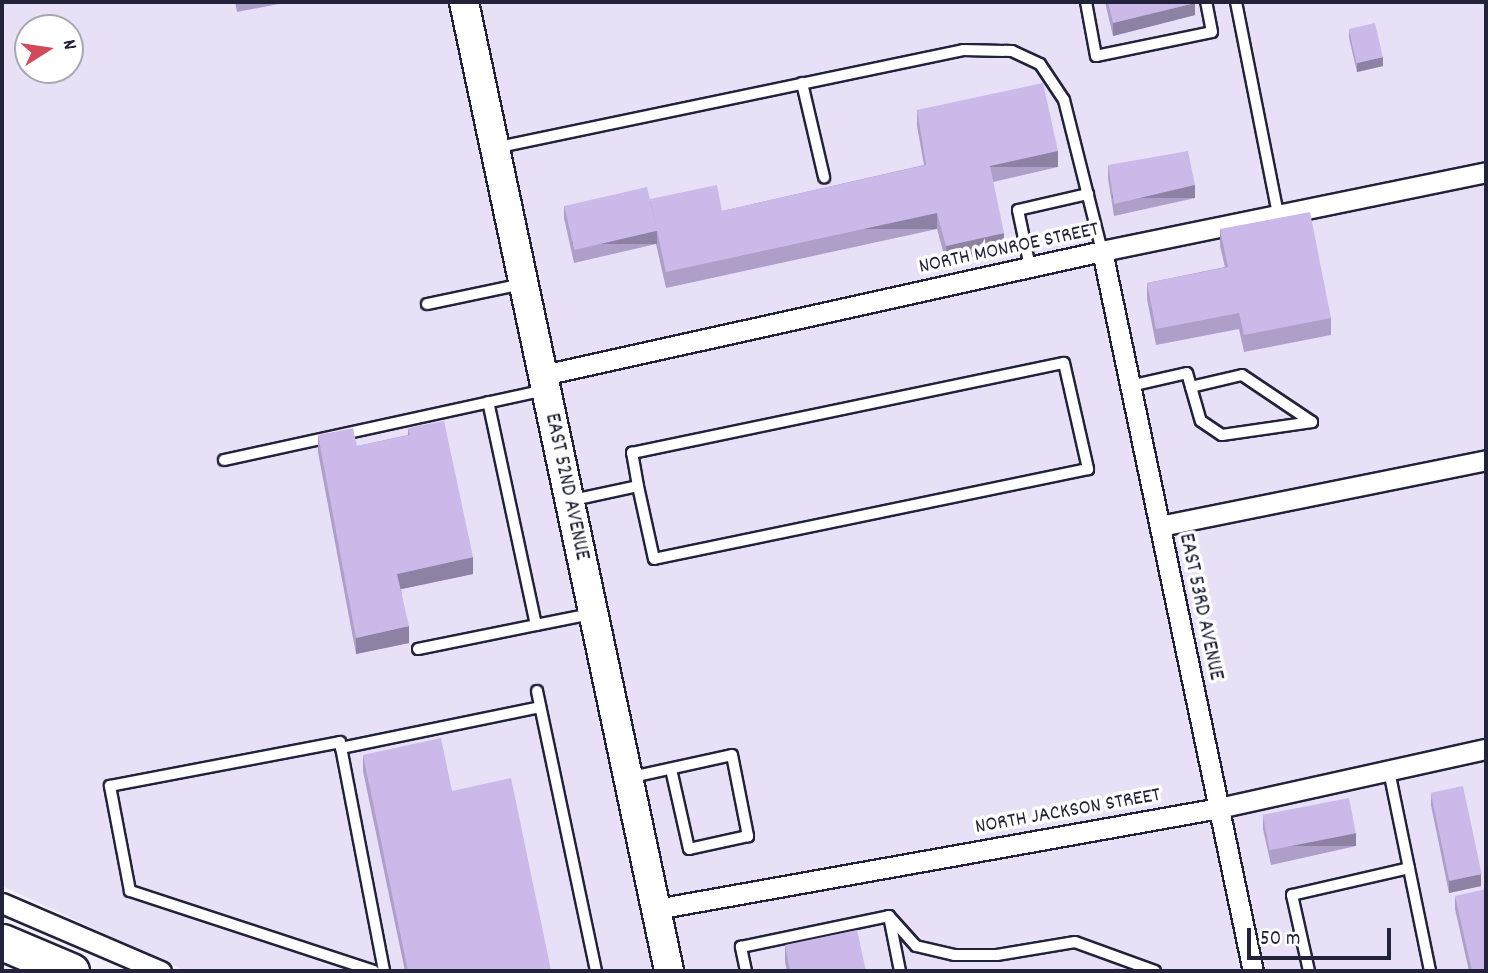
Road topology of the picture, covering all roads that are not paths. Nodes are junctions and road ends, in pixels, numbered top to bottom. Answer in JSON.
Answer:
{"nodes":[{"id":1,"x":464,"y":2,"type":"edge"},
{"id":2,"x":1086,"y":2,"type":"edge"},
{"id":3,"x":1206,"y":2,"type":"edge"},
{"id":4,"x":1236,"y":2,"type":"edge"},
{"id":5,"x":802,"y":83,"type":"junction"},
{"id":6,"x":495,"y":148,"type":"junction"},
{"id":7,"x":1486,"y":172,"type":"edge"},
{"id":8,"x":824,"y":177,"type":"dead end"},
{"id":9,"x":1088,"y":194,"type":"junction"},
{"id":10,"x":1278,"y":215,"type":"junction"},
{"id":11,"x":1102,"y":251,"type":"junction"},
{"id":12,"x":1030,"y":267,"type":"junction"},
{"id":13,"x":523,"y":284,"type":"junction"},
{"id":14,"x":427,"y":304,"type":"dead end"},
{"id":15,"x":544,"y":382,"type":"junction"},
{"id":16,"x":1130,"y":386,"type":"junction"},
{"id":17,"x":1191,"y":387,"type":"junction"},
{"id":18,"x":488,"y":402,"type":"junction"},
{"id":19,"x":224,"y":460,"type":"dead end"},
{"id":20,"x":1486,"y":460,"type":"edge"},
{"id":21,"x":638,"y":485,"type":"junction"},
{"id":22,"x":569,"y":501,"type":"junction"},
{"id":23,"x":1160,"y":526,"type":"junction"},
{"id":24,"x":593,"y":614,"type":"junction"},
{"id":25,"x":536,"y":625,"type":"junction"},
{"id":26,"x":418,"y":649,"type":"dead end"},
{"id":27,"x":537,"y":691,"type":"dead end"},
{"id":28,"x":540,"y":707,"type":"junction"},
{"id":29,"x":341,"y":748,"type":"junction"},
{"id":30,"x":1486,"y":749,"type":"edge"},
{"id":31,"x":671,"y":768,"type":"junction"},
{"id":32,"x":1389,"y":771,"type":"junction"},
{"id":33,"x":628,"y":778,"type":"junction"},
{"id":34,"x":1219,"y":808,"type":"junction"},
{"id":35,"x":1409,"y":867,"type":"junction"},
{"id":36,"x":2,"y":903,"type":"edge"},
{"id":37,"x":656,"y":909,"type":"junction"},
{"id":38,"x":889,"y":916,"type":"junction"},
{"id":39,"x":2,"y":942,"type":"edge"},
{"id":40,"x":71,"y":971,"type":"edge"},
{"id":41,"x":161,"y":971,"type":"edge"},
{"id":42,"x":374,"y":971,"type":"edge"},
{"id":43,"x":384,"y":971,"type":"edge"},
{"id":44,"x":596,"y":971,"type":"edge"},
{"id":45,"x":669,"y":971,"type":"edge"},
{"id":46,"x":746,"y":971,"type":"edge"},
{"id":47,"x":900,"y":971,"type":"edge"},
{"id":48,"x":1155,"y":971,"type":"edge"},
{"id":49,"x":1253,"y":971,"type":"edge"},
{"id":50,"x":1309,"y":971,"type":"edge"},
{"id":51,"x":1430,"y":971,"type":"edge"}],
"edges":[{"from":1,"to":6,"type":"street","name":"EAST 52ND AVENUE"},
{"from":2,"to":3,"type":"lane"},
{"from":4,"to":10,"type":"lane"},
{"from":5,"to":6,"type":"lane"},
{"from":5,"to":8,"type":"lane"},
{"from":5,"to":9,"type":"lane"},
{"from":6,"to":13,"type":"street","name":"EAST 52ND AVENUE"},
{"from":7,"to":10,"type":"street","name":"NORTH MONROE STREET"},
{"from":9,"to":11,"type":"lane"},
{"from":9,"to":12,"type":"lane"},
{"from":10,"to":11,"type":"street","name":"NORTH MONROE STREET"},
{"from":11,"to":12,"type":"street","name":"NORTH MONROE STREET"},
{"from":11,"to":16,"type":"street","name":"EAST 53RD AVENUE"},
{"from":12,"to":15,"type":"street","name":"NORTH MONROE STREET"},
{"from":13,"to":14,"type":"lane"},
{"from":13,"to":15,"type":"street","name":"EAST 52ND AVENUE"},
{"from":15,"to":18,"type":"lane"},
{"from":15,"to":22,"type":"street","name":"EAST 52ND AVENUE"},
{"from":16,"to":17,"type":"lane"},
{"from":16,"to":23,"type":"street","name":"EAST 53RD AVENUE"},
{"from":17,"to":17,"type":"lane"},
{"from":18,"to":19,"type":"lane"},
{"from":18,"to":25,"type":"lane"},
{"from":20,"to":23,"type":"street"},
{"from":21,"to":21,"type":"lane"},
{"from":21,"to":22,"type":"lane"},
{"from":22,"to":24,"type":"street","name":"EAST 52ND AVENUE"},
{"from":23,"to":34,"type":"street","name":"EAST 53RD AVENUE"},
{"from":24,"to":25,"type":"lane"},
{"from":24,"to":33,"type":"street","name":"EAST 52ND AVENUE"},
{"from":25,"to":26,"type":"lane"},
{"from":27,"to":28,"type":"lane"},
{"from":28,"to":29,"type":"lane"},
{"from":28,"to":44,"type":"lane"},
{"from":29,"to":42,"type":"lane"},
{"from":29,"to":43,"type":"lane"},
{"from":30,"to":32,"type":"street","name":"NORTH JACKSON STREET"},
{"from":31,"to":31,"type":"lane"},
{"from":31,"to":33,"type":"lane"},
{"from":32,"to":34,"type":"street","name":"NORTH JACKSON STREET"},
{"from":32,"to":35,"type":"lane"},
{"from":33,"to":37,"type":"street","name":"EAST 52ND AVENUE"},
{"from":34,"to":37,"type":"street","name":"NORTH JACKSON STREET"},
{"from":34,"to":49,"type":"street","name":"EAST 53RD AVENUE"},
{"from":35,"to":50,"type":"lane"},
{"from":35,"to":51,"type":"lane"},
{"from":36,"to":41,"type":"street"},
{"from":37,"to":45,"type":"street","name":"EAST 52ND AVENUE"},
{"from":38,"to":46,"type":"lane"},
{"from":38,"to":47,"type":"lane"},
{"from":38,"to":48,"type":"lane"},
{"from":39,"to":40,"type":"highway"}]}
